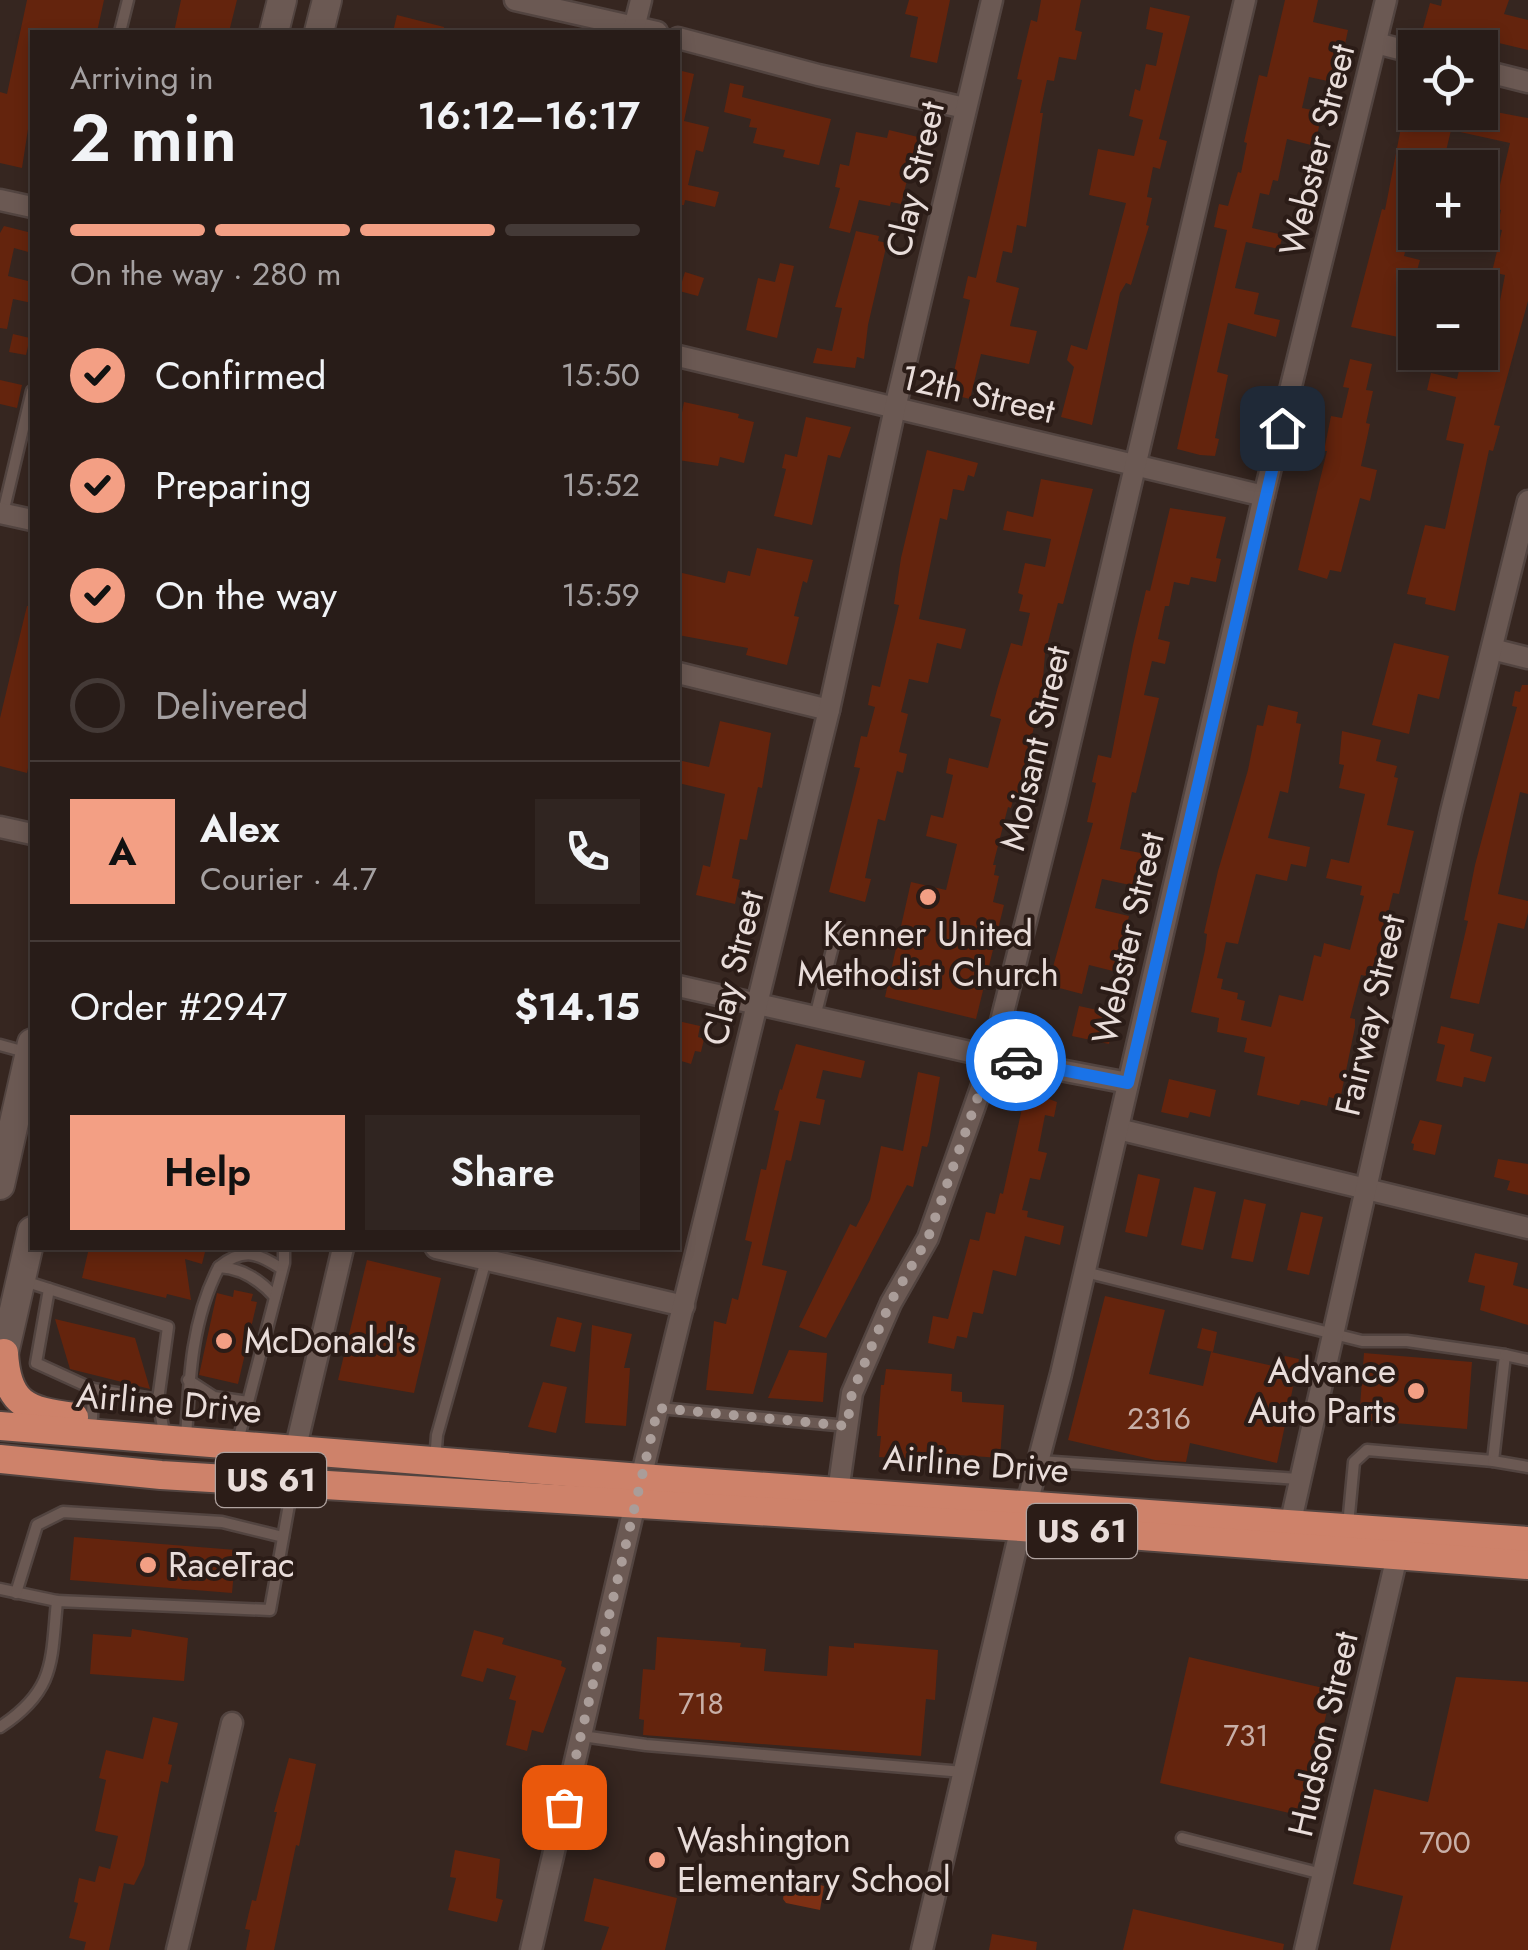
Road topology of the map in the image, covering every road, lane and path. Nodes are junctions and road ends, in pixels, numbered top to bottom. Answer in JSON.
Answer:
{"nodes":[{"id":1,"x":128,"y":0,"type":"edge"},
{"id":2,"x":282,"y":0,"type":"edge"},
{"id":3,"x":327,"y":0,"type":"edge"},
{"id":4,"x":515,"y":0,"type":"edge"},
{"id":5,"x":641,"y":0,"type":"edge"},
{"id":6,"x":992,"y":0,"type":"edge"},
{"id":7,"x":1244,"y":0,"type":"edge"},
{"id":8,"x":1386,"y":0,"type":"edge"},
{"id":9,"x":120,"y":30,"type":"edge"},
{"id":10,"x":274,"y":30,"type":"edge"},
{"id":11,"x":320,"y":30,"type":"edge"},
{"id":12,"x":634,"y":30,"type":"edge"},
{"id":13,"x":680,"y":39,"type":"edge"},
{"id":14,"x":1376,"y":43,"type":"junction"},
{"id":15,"x":1398,"y":49,"type":"edge"},
{"id":16,"x":1498,"y":74,"type":"edge"},
{"id":17,"x":1528,"y":82,"type":"edge"},
{"id":18,"x":965,"y":108,"type":"junction"},
{"id":19,"x":0,"y":200,"type":"edge"},
{"id":20,"x":30,"y":207,"type":"edge"},
{"id":21,"x":680,"y":356,"type":"edge"},
{"id":22,"x":30,"y":399,"type":"edge"},
{"id":23,"x":895,"y":408,"type":"junction"},
{"id":24,"x":1135,"y":464,"type":"junction"},
{"id":25,"x":1264,"y":496,"type":"junction"},
{"id":26,"x":1528,"y":500,"type":"edge"},
{"id":27,"x":1,"y":513,"type":"edge"},
{"id":28,"x":30,"y":520,"type":"edge"},
{"id":29,"x":1492,"y":649,"type":"junction"},
{"id":30,"x":1528,"y":658,"type":"edge"},
{"id":31,"x":680,"y":673,"type":"edge"},
{"id":32,"x":829,"y":710,"type":"junction"},
{"id":33,"x":0,"y":827,"type":"edge"},
{"id":34,"x":30,"y":834,"type":"edge"},
{"id":35,"x":838,"y":926,"type":"dead end"},
{"id":36,"x":680,"y":986,"type":"edge"},
{"id":37,"x":758,"y":1005,"type":"junction"},
{"id":38,"x":815,"y":1018,"type":"junction"},
{"id":39,"x":0,"y":1044,"type":"edge"},
{"id":40,"x":30,"y":1048,"type":"edge"},
{"id":41,"x":30,"y":1052,"type":"edge"},
{"id":42,"x":992,"y":1057,"type":"junction"},
{"id":43,"x":1128,"y":1083,"type":"junction"},
{"id":44,"x":1118,"y":1129,"type":"junction"},
{"id":45,"x":4,"y":1143,"type":"edge"},
{"id":46,"x":0,"y":1185,"type":"edge"},
{"id":47,"x":1364,"y":1188,"type":"junction"},
{"id":48,"x":1528,"y":1228,"type":"edge"},
{"id":49,"x":30,"y":1240,"type":"edge"},
{"id":50,"x":284,"y":1250,"type":"edge"},
{"id":51,"x":342,"y":1250,"type":"edge"},
{"id":52,"x":445,"y":1250,"type":"edge"},
{"id":53,"x":486,"y":1259,"type":"junction"},
{"id":54,"x":219,"y":1267,"type":"junction"},
{"id":55,"x":282,"y":1269,"type":"junction"},
{"id":56,"x":1084,"y":1272,"type":"junction"},
{"id":57,"x":21,"y":1280,"type":"junction"},
{"id":58,"x":49,"y":1289,"type":"junction"},
{"id":59,"x":275,"y":1297,"type":"junction"},
{"id":60,"x":684,"y":1306,"type":"junction"},
{"id":61,"x":12,"y":1322,"type":"junction"},
{"id":62,"x":42,"y":1330,"type":"junction"},
{"id":63,"x":1332,"y":1334,"type":"junction"},
{"id":64,"x":1505,"y":1355,"type":"junction"},
{"id":65,"x":1528,"y":1360,"type":"edge"},
{"id":66,"x":2,"y":1362,"type":"edge"},
{"id":67,"x":188,"y":1380,"type":"junction"},
{"id":68,"x":93,"y":1389,"type":"junction"},
{"id":69,"x":158,"y":1400,"type":"junction"},
{"id":70,"x":248,"y":1402,"type":"junction"},
{"id":71,"x":658,"y":1408,"type":"junction"},
{"id":72,"x":92,"y":1418,"type":"junction"},
{"id":73,"x":0,"y":1426,"type":"edge"},
{"id":74,"x":847,"y":1426,"type":"junction"},
{"id":75,"x":176,"y":1441,"type":"junction"},
{"id":76,"x":237,"y":1446,"type":"junction"},
{"id":77,"x":294,"y":1452,"type":"junction"},
{"id":78,"x":0,"y":1459,"type":"edge"},
{"id":79,"x":1040,"y":1461,"type":"junction"},
{"id":80,"x":1492,"y":1461,"type":"junction"},
{"id":81,"x":436,"y":1462,"type":"junction"},
{"id":82,"x":1528,"y":1467,"type":"edge"},
{"id":83,"x":1298,"y":1479,"type":"junction"},
{"id":84,"x":293,"y":1481,"type":"junction"},
{"id":85,"x":639,"y":1491,"type":"junction"},
{"id":86,"x":838,"y":1492,"type":"junction"},
{"id":87,"x":1024,"y":1516,"type":"junction"},
{"id":88,"x":1347,"y":1529,"type":"junction"},
{"id":89,"x":1288,"y":1535,"type":"junction"},
{"id":90,"x":283,"y":1537,"type":"junction"},
{"id":91,"x":1400,"y":1543,"type":"junction"},
{"id":92,"x":1527,"y":1550,"type":"edge"},
{"id":93,"x":0,"y":1590,"type":"edge"},
{"id":94,"x":16,"y":1592,"type":"junction"},
{"id":95,"x":58,"y":1601,"type":"junction"},
{"id":96,"x":232,"y":1722,"type":"dead end"},
{"id":97,"x":0,"y":1727,"type":"edge"},
{"id":98,"x":581,"y":1736,"type":"junction"},
{"id":99,"x":964,"y":1772,"type":"junction"},
{"id":100,"x":1182,"y":1838,"type":"dead end"},
{"id":101,"x":1323,"y":1874,"type":"junction"},
{"id":102,"x":177,"y":1950,"type":"edge"},
{"id":103,"x":531,"y":1950,"type":"edge"},
{"id":104,"x":922,"y":1950,"type":"edge"},
{"id":105,"x":1305,"y":1950,"type":"edge"}],
"edges":[{"from":1,"to":9,"type":"lane"},
{"from":2,"to":10,"type":"main road"},
{"from":3,"to":11,"type":"main road"},
{"from":4,"to":12,"type":"street"},
{"from":5,"to":12,"type":"street"},
{"from":6,"to":18,"type":"street","name":"Clay Street"},
{"from":7,"to":24,"type":"street","name":"Moisant Street"},
{"from":8,"to":14,"type":"street","name":"Webster Street"},
{"from":13,"to":18,"type":"street"},
{"from":14,"to":15,"type":"street"},
{"from":14,"to":25,"type":"street","name":"Webster Street"},
{"from":16,"to":17,"type":"street"},
{"from":18,"to":23,"type":"street","name":"Clay Street"},
{"from":19,"to":20,"type":"street"},
{"from":21,"to":23,"type":"street","name":"12th Street"},
{"from":22,"to":27,"type":"lane"},
{"from":23,"to":24,"type":"street","name":"12th Street"},
{"from":23,"to":32,"type":"street","name":"Clay Street"},
{"from":24,"to":25,"type":"street","name":"12th Street"},
{"from":24,"to":42,"type":"street","name":"Moisant Street"},
{"from":25,"to":43,"type":"street","name":"Webster Street"},
{"from":26,"to":29,"type":"street","name":"Fairway Street"},
{"from":27,"to":28,"type":"street"},
{"from":29,"to":30,"type":"street"},
{"from":29,"to":47,"type":"street","name":"Fairway Street"},
{"from":31,"to":32,"type":"street"},
{"from":32,"to":37,"type":"street","name":"Clay Street"},
{"from":33,"to":34,"type":"street"},
{"from":35,"to":38,"type":"lane"},
{"from":36,"to":37,"type":"street"},
{"from":37,"to":38,"type":"street"},
{"from":37,"to":60,"type":"street","name":"Clay Street"},
{"from":38,"to":42,"type":"street"},
{"from":39,"to":40,"type":"lane"},
{"from":41,"to":45,"type":"main road"},
{"from":42,"to":43,"type":"street"},
{"from":42,"to":74,"type":"street","name":"Moisant Street"},
{"from":43,"to":44,"type":"street","name":"Webster Street"},
{"from":44,"to":47,"type":"street"},
{"from":44,"to":56,"type":"street","name":"Webster Street"},
{"from":45,"to":46,"type":"main road"},
{"from":47,"to":48,"type":"street"},
{"from":47,"to":63,"type":"street","name":"Fairway Street"},
{"from":49,"to":57,"type":"main road"},
{"from":50,"to":55,"type":"lane"},
{"from":51,"to":77,"type":"street"},
{"from":52,"to":53,"type":"street"},
{"from":53,"to":60,"type":"street"},
{"from":53,"to":81,"type":"lane"},
{"from":54,"to":55,"type":"lane"},
{"from":54,"to":59,"type":"lane"},
{"from":54,"to":67,"type":"lane"},
{"from":55,"to":59,"type":"lane"},
{"from":56,"to":63,"type":"lane"},
{"from":56,"to":79,"type":"street","name":"Webster Street"},
{"from":57,"to":58,"type":"lane"},
{"from":57,"to":61,"type":"main road"},
{"from":58,"to":62,"type":"lane"},
{"from":58,"to":69,"type":"lane"},
{"from":59,"to":70,"type":"lane"},
{"from":60,"to":71,"type":"street","name":"Clay Street"},
{"from":61,"to":62,"type":"lane"},
{"from":61,"to":66,"type":"main road"},
{"from":62,"to":68,"type":"lane"},
{"from":63,"to":64,"type":"lane"},
{"from":63,"to":83,"type":"street","name":"Fairway Street"},
{"from":64,"to":65,"type":"lane"},
{"from":64,"to":80,"type":"lane"},
{"from":66,"to":72,"type":"highway"},
{"from":67,"to":70,"type":"lane"},
{"from":67,"to":75,"type":"lane"},
{"from":68,"to":69,"type":"lane"},
{"from":68,"to":72,"type":"lane"},
{"from":69,"to":75,"type":"lane"},
{"from":70,"to":76,"type":"lane"},
{"from":71,"to":74,"type":"lane"},
{"from":71,"to":85,"type":"street","name":"Clay Street"},
{"from":72,"to":75,"type":"highway"},
{"from":73,"to":75,"type":"highway","name":"Airline Drive","number":"US 61"},
{"from":74,"to":86,"type":"street","name":"Moisant Street"},
{"from":75,"to":76,"type":"highway","name":"Airline Drive","number":"US 61"},
{"from":76,"to":77,"type":"highway","name":"Airline Drive","number":"US 61"},
{"from":77,"to":81,"type":"highway","name":"Airline Drive","number":"US 61"},
{"from":77,"to":84,"type":"street"},
{"from":78,"to":84,"type":"highway","name":"Airline Drive","number":"US 61"},
{"from":79,"to":83,"type":"lane"},
{"from":79,"to":87,"type":"street","name":"Webster Street"},
{"from":80,"to":82,"type":"lane"},
{"from":80,"to":88,"type":"lane"},
{"from":81,"to":85,"type":"highway","name":"Airline Drive","number":"US 61"},
{"from":83,"to":89,"type":"street","name":"Fairway Street"},
{"from":84,"to":85,"type":"highway","name":"Airline Drive","number":"US 61"},
{"from":84,"to":90,"type":"lane"},
{"from":85,"to":86,"type":"highway","name":"Airline Drive","number":"US 61"},
{"from":85,"to":87,"type":"highway","name":"Airline Drive","number":"US 61"},
{"from":85,"to":98,"type":"street","name":"Clay Street"},
{"from":86,"to":87,"type":"highway","name":"Airline Drive","number":"US 61"},
{"from":87,"to":89,"type":"highway","name":"Airline Drive","number":"US 61"},
{"from":87,"to":99,"type":"street","name":"Webster Street"},
{"from":88,"to":89,"type":"highway","name":"Airline Drive","number":"US 61"},
{"from":88,"to":91,"type":"highway","name":"Airline Drive","number":"US 61"},
{"from":89,"to":91,"type":"highway","name":"Airline Drive","number":"US 61"},
{"from":90,"to":94,"type":"lane"},
{"from":90,"to":95,"type":"lane"},
{"from":91,"to":92,"type":"highway","name":"Airline Drive","number":"US 61"},
{"from":91,"to":101,"type":"street","name":"Hudson Street"},
{"from":93,"to":94,"type":"lane"},
{"from":94,"to":95,"type":"lane"},
{"from":95,"to":97,"type":"lane"},
{"from":96,"to":102,"type":"street"},
{"from":98,"to":99,"type":"lane"},
{"from":98,"to":103,"type":"street","name":"Clay Street"},
{"from":99,"to":104,"type":"street","name":"Webster Street"},
{"from":100,"to":101,"type":"lane"},
{"from":101,"to":105,"type":"street","name":"Hudson Street"}]}
